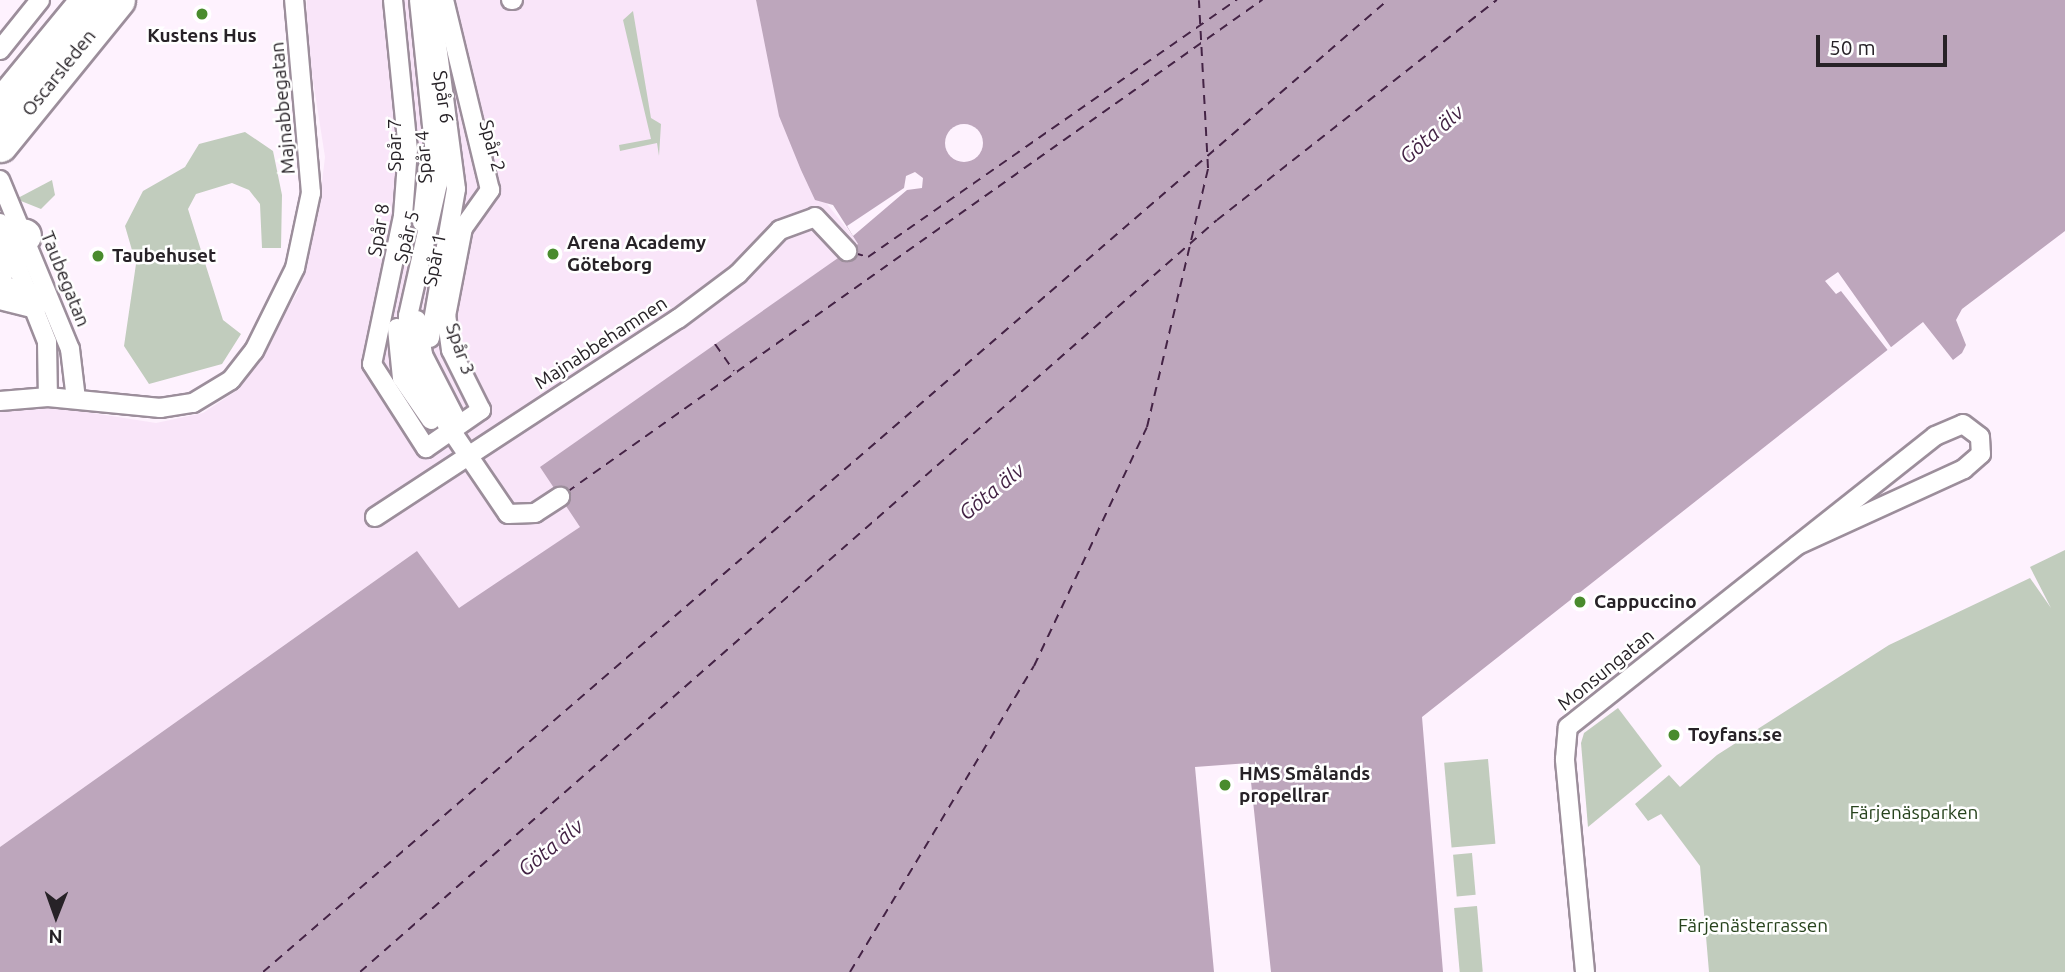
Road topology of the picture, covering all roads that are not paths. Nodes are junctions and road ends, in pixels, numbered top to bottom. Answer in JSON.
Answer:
{"nodes":[{"id":1,"x":40,"y":0,"type":"edge"},
{"id":2,"x":87,"y":0,"type":"edge"},
{"id":3,"x":118,"y":0,"type":"edge"},
{"id":4,"x":294,"y":0,"type":"edge"},
{"id":5,"x":393,"y":0,"type":"edge"},
{"id":6,"x":402,"y":0,"type":"edge"},
{"id":7,"x":412,"y":0,"type":"edge"},
{"id":8,"x":419,"y":0,"type":"edge"},
{"id":9,"x":425,"y":0,"type":"edge"},
{"id":10,"x":433,"y":0,"type":"edge"},
{"id":11,"x":444,"y":0,"type":"edge"},
{"id":12,"x":0,"y":50,"type":"edge"},
{"id":13,"x":0,"y":106,"type":"edge"},
{"id":14,"x":0,"y":145,"type":"edge"},
{"id":15,"x":0,"y":180,"type":"edge"},
{"id":16,"x":9,"y":244,"type":"edge"},
{"id":17,"x":847,"y":251,"type":"dead end"},
{"id":18,"x":0,"y":292,"type":"edge"},
{"id":19,"x":32,"y":300,"type":"junction"},
{"id":20,"x":48,"y":397,"type":"junction"},
{"id":21,"x":76,"y":399,"type":"junction"},
{"id":22,"x":0,"y":401,"type":"edge"},
{"id":23,"x":455,"y":428,"type":"junction"},
{"id":24,"x":468,"y":457,"type":"junction"},
{"id":25,"x":561,"y":497,"type":"dead end"},
{"id":26,"x":375,"y":517,"type":"dead end"},
{"id":27,"x":1798,"y":545,"type":"junction"},
{"id":28,"x":1585,"y":972,"type":"edge"}],
"edges":[{"from":1,"to":12,"type":"street"},
{"from":2,"to":13,"type":"highway","name":"Oscarsleden"},
{"from":3,"to":14,"type":"highway","name":"Oscarsleden"},
{"from":4,"to":21,"type":"street","name":"Majnabbegatan"},
{"from":5,"to":23,"type":"street","name":"Spår 8"},
{"from":6,"to":23,"type":"street","name":"Spår 7"},
{"from":7,"to":23,"type":"street","name":"Spår 6"},
{"from":8,"to":23,"type":"street","name":"Spår 5"},
{"from":9,"to":23,"type":"street","name":"Spår 4"},
{"from":10,"to":23,"type":"street","name":"Spår 3"},
{"from":10,"to":23,"type":"street","name":"Spår 2"},
{"from":11,"to":23,"type":"street","name":"Spår 1"},
{"from":15,"to":16,"type":"street","name":"Taubegatan"},
{"from":16,"to":19,"type":"street","name":"Taubegatan"},
{"from":16,"to":21,"type":"street","name":"Taubegatan"},
{"from":17,"to":24,"type":"street","name":"Majnabbehamnen"},
{"from":18,"to":19,"type":"highway"},
{"from":19,"to":20,"type":"street","name":"Taubegatan"},
{"from":20,"to":21,"type":"street","name":"Majnabbegatan"},
{"from":20,"to":22,"type":"street","name":"Majnabbegatan"},
{"from":23,"to":24,"type":"street"},
{"from":24,"to":25,"type":"street"},
{"from":24,"to":26,"type":"street","name":"Majnabbehamnen"},
{"from":27,"to":27,"type":"street","name":"Monsungatan"},
{"from":27,"to":28,"type":"street","name":"Monsungatan"}]}
